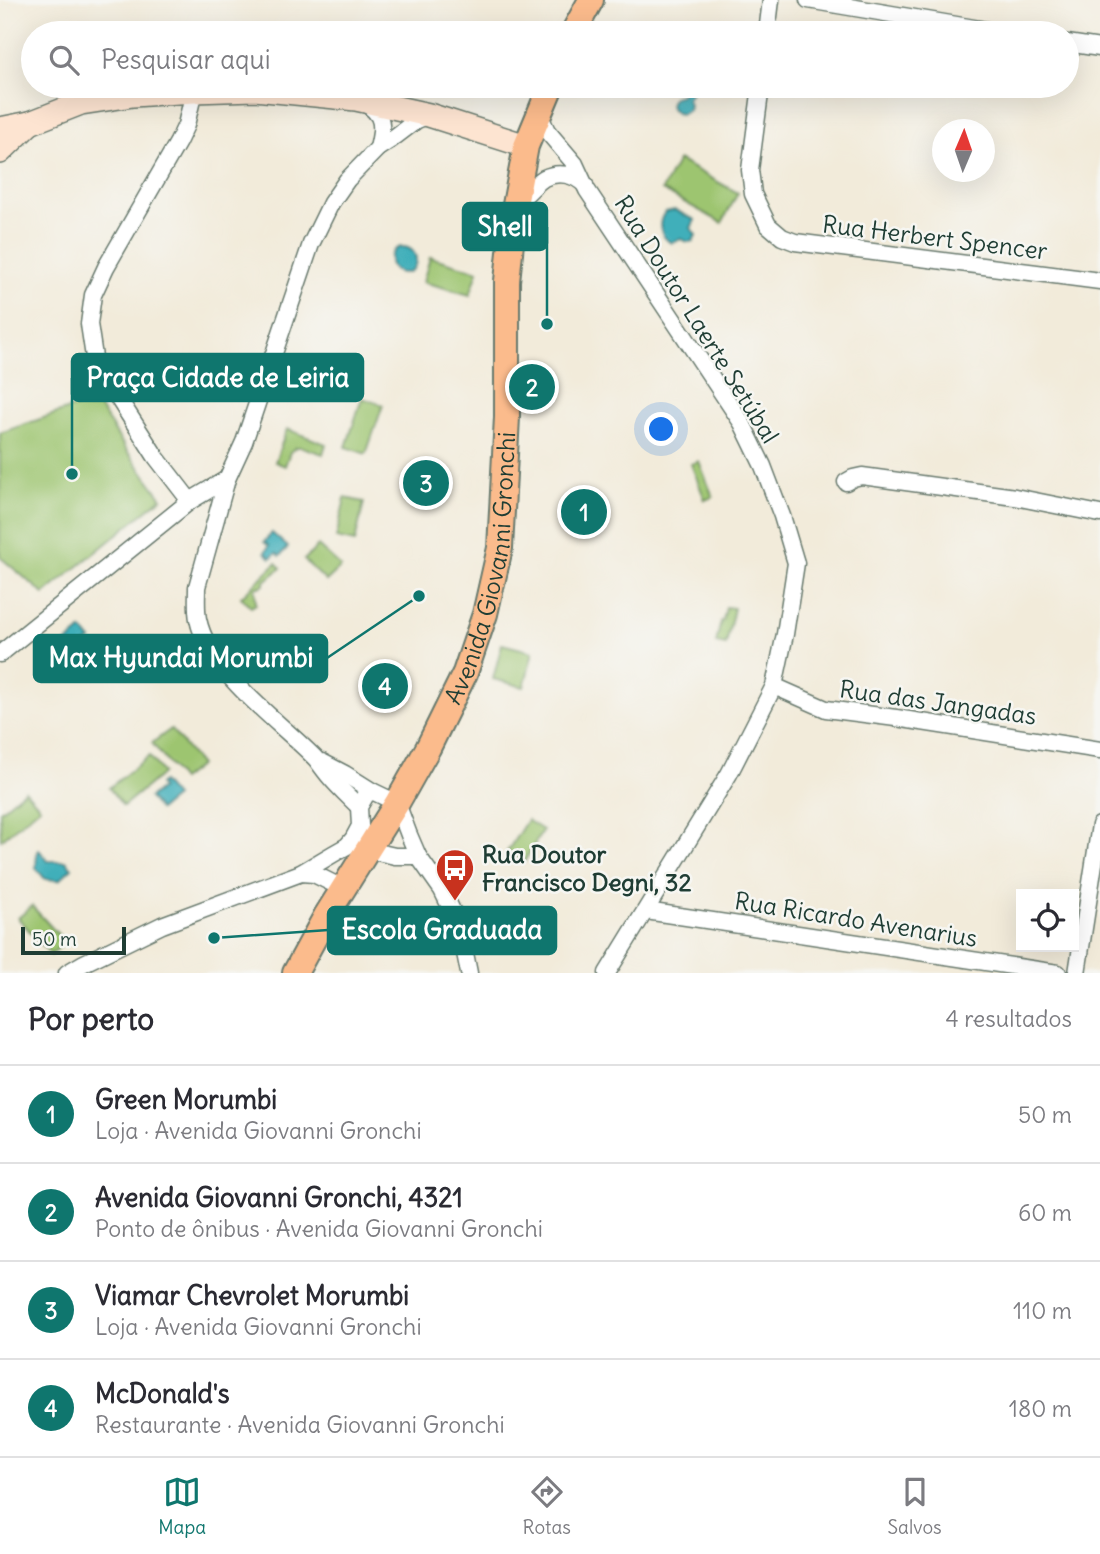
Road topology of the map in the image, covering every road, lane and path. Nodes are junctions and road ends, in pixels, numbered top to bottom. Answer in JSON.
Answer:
{"nodes":[{"id":1,"x":591,"y":0,"type":"edge"},
{"id":2,"x":771,"y":0,"type":"edge"},
{"id":3,"x":808,"y":0,"type":"edge"},
{"id":4,"x":580,"y":21,"type":"edge"},
{"id":5,"x":768,"y":21,"type":"edge"},
{"id":6,"x":933,"y":21,"type":"edge"},
{"id":7,"x":1079,"y":45,"type":"edge"},
{"id":8,"x":1100,"y":48,"type":"edge"},
{"id":9,"x":113,"y":98,"type":"edge"},
{"id":10,"x":192,"y":98,"type":"edge"},
{"id":11,"x":346,"y":98,"type":"edge"},
{"id":12,"x":546,"y":98,"type":"edge"},
{"id":13,"x":759,"y":98,"type":"edge"},
{"id":14,"x":356,"y":99,"type":"junction"},
{"id":15,"x":539,"y":114,"type":"junction"},
{"id":16,"x":429,"y":115,"type":"junction"},
{"id":17,"x":30,"y":123,"type":"junction"},
{"id":18,"x":0,"y":129,"type":"edge"},
{"id":19,"x":526,"y":146,"type":"junction"},
{"id":20,"x":378,"y":148,"type":"junction"},
{"id":21,"x":0,"y":152,"type":"edge"},
{"id":22,"x":586,"y":187,"type":"junction"},
{"id":23,"x":515,"y":205,"type":"junction"},
{"id":24,"x":1100,"y":281,"type":"edge"},
{"id":25,"x":227,"y":479,"type":"junction"},
{"id":26,"x":846,"y":482,"type":"dead end"},
{"id":27,"x":190,"y":501,"type":"junction"},
{"id":28,"x":1100,"y":514,"type":"edge"},
{"id":29,"x":0,"y":654,"type":"edge"},
{"id":30,"x":774,"y":686,"type":"junction"},
{"id":31,"x":1100,"y":750,"type":"edge"},
{"id":32,"x":317,"y":760,"type":"junction"},
{"id":33,"x":372,"y":791,"type":"junction"},
{"id":34,"x":397,"y":803,"type":"junction"},
{"id":35,"x":359,"y":807,"type":"junction"},
{"id":36,"x":1100,"y":825,"type":"edge"},
{"id":37,"x":368,"y":850,"type":"junction"},
{"id":38,"x":418,"y":856,"type":"junction"},
{"id":39,"x":301,"y":873,"type":"junction"},
{"id":40,"x":344,"y":889,"type":"junction"},
{"id":41,"x":646,"y":911,"type":"junction"},
{"id":42,"x":67,"y":973,"type":"edge"},
{"id":43,"x":295,"y":973,"type":"edge"},
{"id":44,"x":468,"y":973,"type":"edge"},
{"id":45,"x":607,"y":973,"type":"edge"},
{"id":46,"x":1058,"y":973,"type":"edge"},
{"id":47,"x":1077,"y":973,"type":"edge"}],
"edges":[{"from":1,"to":4,"type":"main road"},
{"from":2,"to":5,"type":"street"},
{"from":3,"to":6,"type":"street"},
{"from":7,"to":8,"type":"street"},
{"from":9,"to":17,"type":"street"},
{"from":10,"to":27,"type":"street"},
{"from":11,"to":14,"type":"street"},
{"from":12,"to":15,"type":"main road","name":"Avenida Giovanni Gronchi"},
{"from":13,"to":24,"type":"street","name":"Rua Herbert Spencer"},
{"from":14,"to":16,"type":"street"},
{"from":14,"to":20,"type":"street"},
{"from":15,"to":19,"type":"main road","name":"Avenida Giovanni Gronchi"},
{"from":15,"to":22,"type":"street","name":"Rua Doutor Laerte Setúbal"},
{"from":16,"to":19,"type":"street"},
{"from":16,"to":20,"type":"street"},
{"from":17,"to":18,"type":"street"},
{"from":17,"to":21,"type":"street"},
{"from":19,"to":23,"type":"main road","name":"Avenida Giovanni Gronchi"},
{"from":20,"to":25,"type":"street"},
{"from":22,"to":23,"type":"street","name":"Rua Doutor Laerte Setúbal"},
{"from":22,"to":30,"type":"street","name":"Rua Doutor Laerte Setúbal"},
{"from":23,"to":34,"type":"main road","name":"Avenida Giovanni Gronchi"},
{"from":25,"to":27,"type":"street"},
{"from":25,"to":32,"type":"street"},
{"from":26,"to":28,"type":"street"},
{"from":27,"to":29,"type":"street"},
{"from":30,"to":31,"type":"street","name":"Rua das Jangadas"},
{"from":30,"to":41,"type":"street","name":"Rua Doutor Laerte Setúbal"},
{"from":32,"to":33,"type":"street"},
{"from":32,"to":35,"type":"street"},
{"from":33,"to":34,"type":"street"},
{"from":33,"to":35,"type":"street"},
{"from":34,"to":37,"type":"main road","name":"Avenida Giovanni Gronchi"},
{"from":34,"to":38,"type":"street"},
{"from":35,"to":39,"type":"street"},
{"from":36,"to":47,"type":"street"},
{"from":37,"to":38,"type":"street"},
{"from":37,"to":40,"type":"main road","name":"Avenida Giovanni Gronchi"},
{"from":38,"to":44,"type":"street"},
{"from":39,"to":40,"type":"street"},
{"from":39,"to":42,"type":"street"},
{"from":40,"to":43,"type":"main road","name":"Avenida Giovanni Gronchi"},
{"from":41,"to":45,"type":"street","name":"Rua Doutor Laerte Setúbal"},
{"from":41,"to":46,"type":"street","name":"Rua Ricardo Avenarius"}]}
